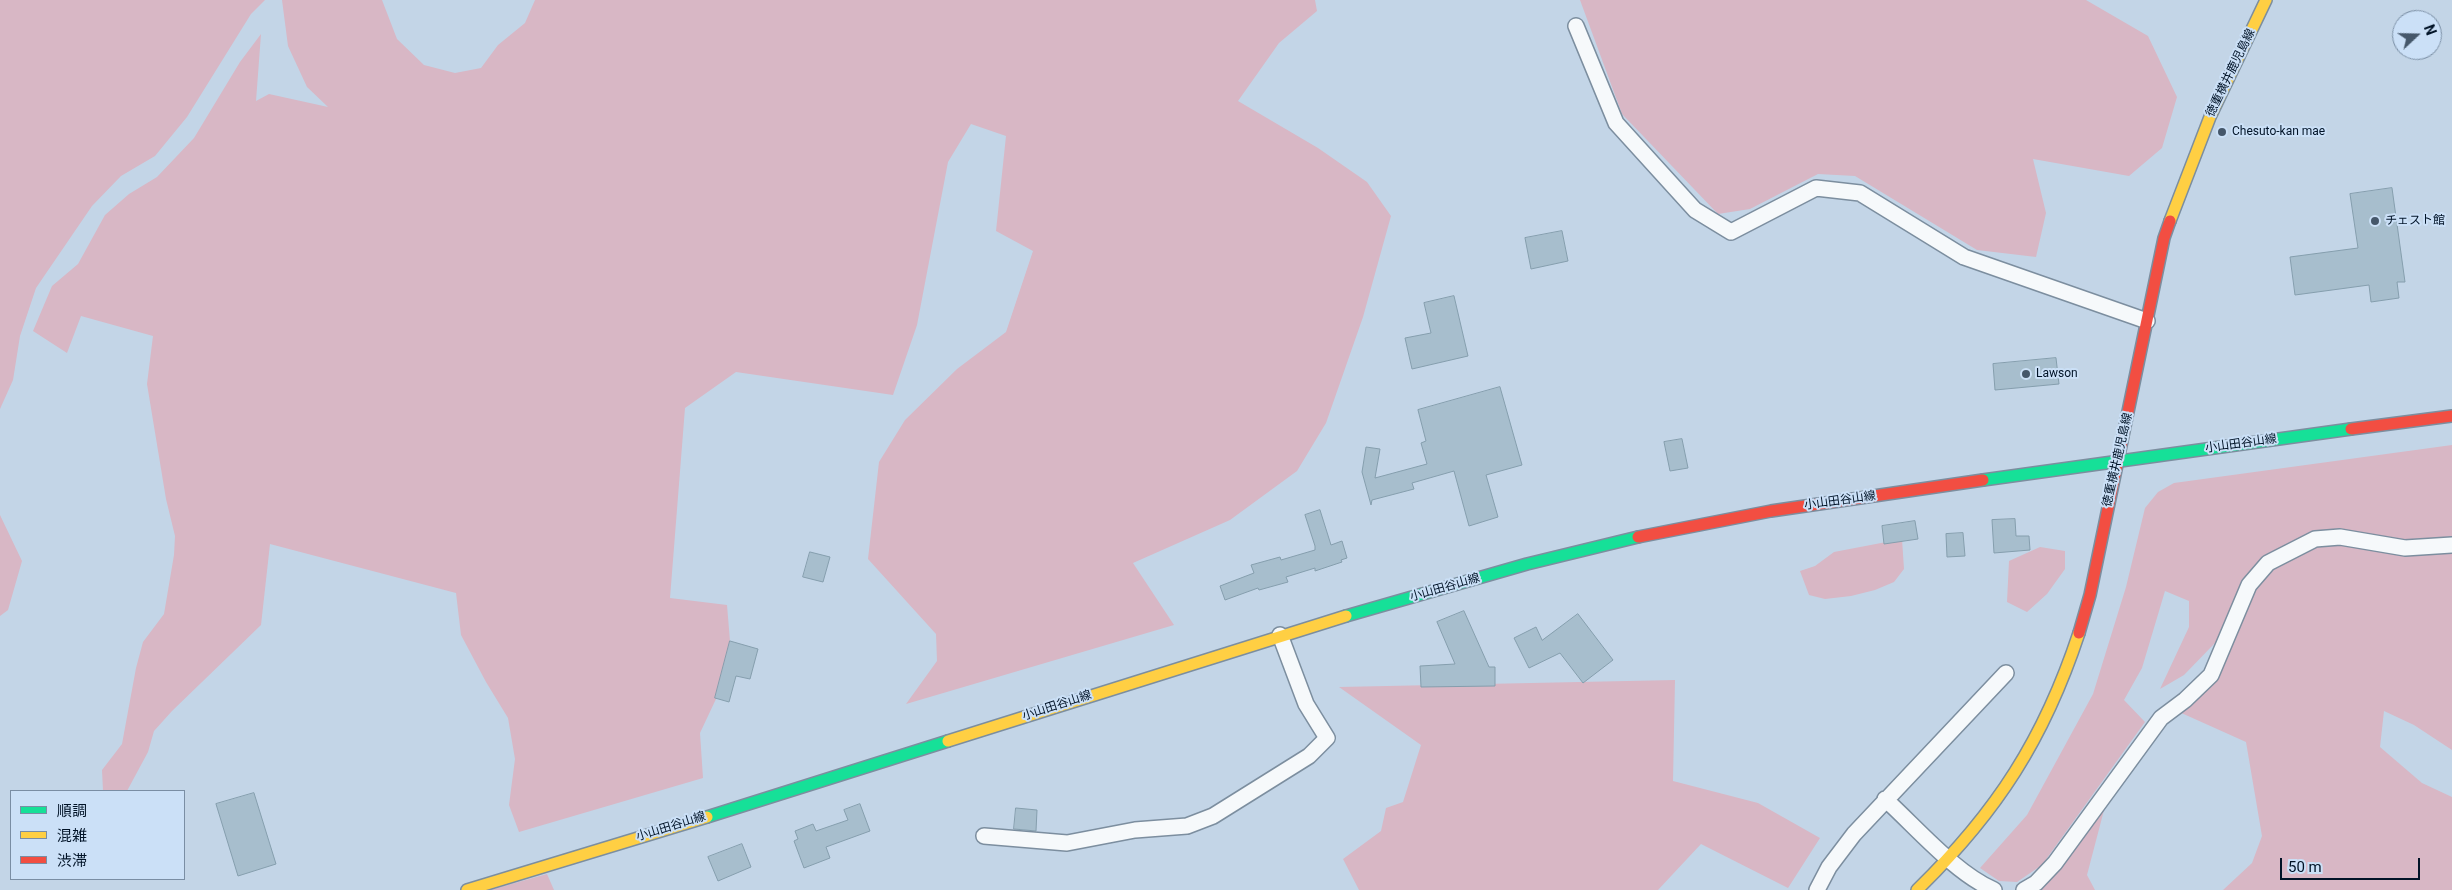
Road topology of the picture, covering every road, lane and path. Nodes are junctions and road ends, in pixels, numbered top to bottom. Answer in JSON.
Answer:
{"nodes":[{"id":1,"x":2266,"y":0,"type":"edge"},
{"id":2,"x":1576,"y":26,"type":"dead end"},
{"id":3,"x":2147,"y":321,"type":"junction"},
{"id":4,"x":2452,"y":416,"type":"edge"},
{"id":5,"x":2118,"y":460,"type":"junction"},
{"id":6,"x":2452,"y":545,"type":"edge"},
{"id":7,"x":1280,"y":635,"type":"junction"},
{"id":8,"x":2006,"y":672,"type":"dead end"},
{"id":9,"x":1885,"y":799,"type":"junction"},
{"id":10,"x":984,"y":836,"type":"dead end"},
{"id":11,"x":1950,"y":859,"type":"junction"},
{"id":12,"x":467,"y":890,"type":"edge"},
{"id":13,"x":1817,"y":890,"type":"edge"},
{"id":14,"x":1917,"y":890,"type":"edge"},
{"id":15,"x":1994,"y":890,"type":"edge"},
{"id":16,"x":2024,"y":890,"type":"edge"}],
"edges":[{"from":1,"to":3,"type":"main road","name":"徳重横井鹿児島線"},
{"from":2,"to":3,"type":"street"},
{"from":3,"to":5,"type":"main road","name":"徳重横井鹿児島線"},
{"from":4,"to":5,"type":"main road","name":"小山田谷山線"},
{"from":5,"to":7,"type":"main road","name":"小山田谷山線"},
{"from":5,"to":11,"type":"main road","name":"徳重横井鹿児島線"},
{"from":6,"to":16,"type":"street"},
{"from":7,"to":10,"type":"street"},
{"from":7,"to":12,"type":"main road","name":"小山田谷山線"},
{"from":8,"to":9,"type":"street"},
{"from":9,"to":11,"type":"street"},
{"from":9,"to":13,"type":"street"},
{"from":11,"to":14,"type":"main road","name":"徳重横井鹿児島線"},
{"from":11,"to":15,"type":"street"}]}
